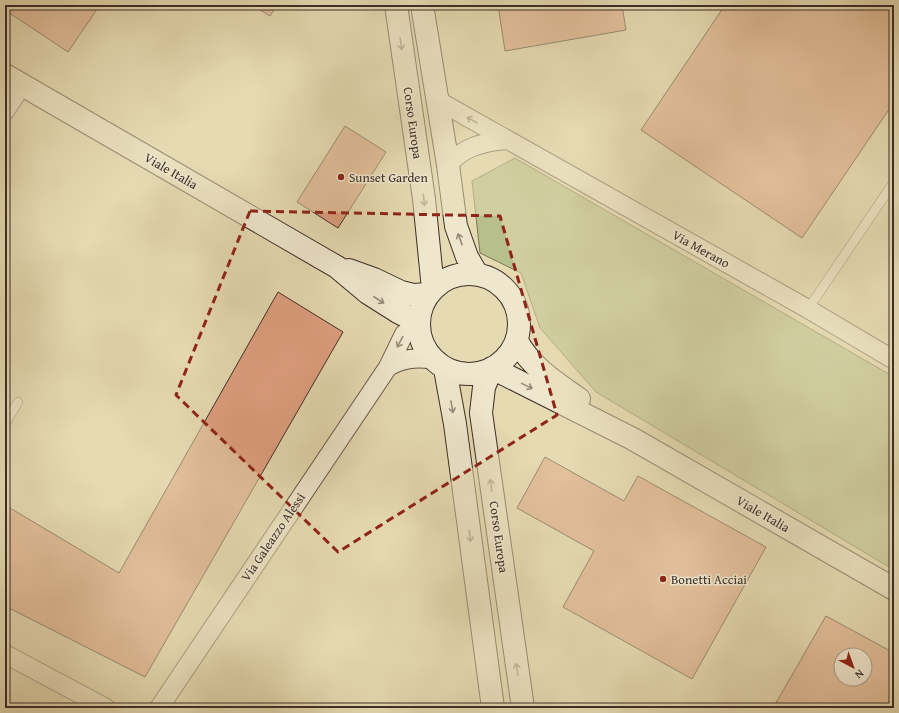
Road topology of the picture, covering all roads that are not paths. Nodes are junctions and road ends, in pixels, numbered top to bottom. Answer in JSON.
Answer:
{"nodes":[{"id":1,"x":396,"y":5,"type":"edge"},
{"id":2,"x":422,"y":5,"type":"edge"},
{"id":3,"x":14,"y":80,"type":"edge"},
{"id":4,"x":437,"y":100,"type":"junction"},
{"id":5,"x":5,"y":111,"type":"edge"},
{"id":6,"x":506,"y":140,"type":"junction"},
{"id":7,"x":448,"y":165,"type":"junction"},
{"id":8,"x":894,"y":182,"type":"edge"},
{"id":9,"x":337,"y":267,"type":"junction"},
{"id":10,"x":477,"y":274,"type":"junction"},
{"id":11,"x":431,"y":291,"type":"junction"},
{"id":12,"x":808,"y":309,"type":"junction"},
{"id":13,"x":419,"y":323,"type":"junction"},
{"id":14,"x":517,"y":341,"type":"junction"},
{"id":15,"x":894,"y":360,"type":"edge"},
{"id":16,"x":440,"y":364,"type":"junction"},
{"id":17,"x":388,"y":367,"type":"junction"},
{"id":18,"x":492,"y":368,"type":"junction"},
{"id":19,"x":18,"y":402,"type":"dead end"},
{"id":20,"x":5,"y":424,"type":"edge"},
{"id":21,"x":633,"y":439,"type":"junction"},
{"id":22,"x":894,"y":589,"type":"edge"},
{"id":23,"x":5,"y":654,"type":"edge"},
{"id":24,"x":106,"y":708,"type":"edge"},
{"id":25,"x":159,"y":708,"type":"edge"},
{"id":26,"x":492,"y":708,"type":"edge"},
{"id":27,"x":523,"y":708,"type":"edge"}],
"edges":[{"from":1,"to":11,"type":"main road","name":"Corso Europa","one_way":true},
{"from":2,"to":4,"type":"main road","name":"Corso Europa"},
{"from":3,"to":5,"type":"street"},
{"from":3,"to":9,"type":"main road","name":"Viale Italia"},
{"from":6,"to":4,"type":"street","name":"Via Merano","one_way":true},
{"from":4,"to":7,"type":"main road","name":"Corso Europa"},
{"from":6,"to":7,"type":"street"},
{"from":6,"to":12,"type":"street","name":"Via Merano"},
{"from":10,"to":7,"type":"main road","name":"Corso Europa","one_way":true},
{"from":8,"to":12,"type":"lane"},
{"from":9,"to":11,"type":"main road","name":"Viale Italia"},
{"from":9,"to":13,"type":"main road","name":"Viale Italia","one_way":true},
{"from":10,"to":11,"type":"main road"},
{"from":10,"to":14,"type":"main road"},
{"from":11,"to":13,"type":"main road"},
{"from":12,"to":15,"type":"street","name":"Via Merano"},
{"from":13,"to":16,"type":"main road"},
{"from":13,"to":17,"type":"street","name":"Via Galeazzo Alessi","one_way":true},
{"from":14,"to":18,"type":"main road"},
{"from":14,"to":21,"type":"main road","name":"Viale Italia"},
{"from":16,"to":17,"type":"street"},
{"from":16,"to":18,"type":"main road"},
{"from":16,"to":26,"type":"main road","one_way":true},
{"from":17,"to":25,"type":"street","name":"Via Galeazzo Alessi"},
{"from":18,"to":21,"type":"main road","name":"Viale Italia","one_way":true},
{"from":27,"to":18,"type":"main road","name":"Corso Europa","one_way":true},
{"from":19,"to":20,"type":"lane"},
{"from":21,"to":22,"type":"main road","name":"Viale Italia"},
{"from":23,"to":24,"type":"street"}]}
